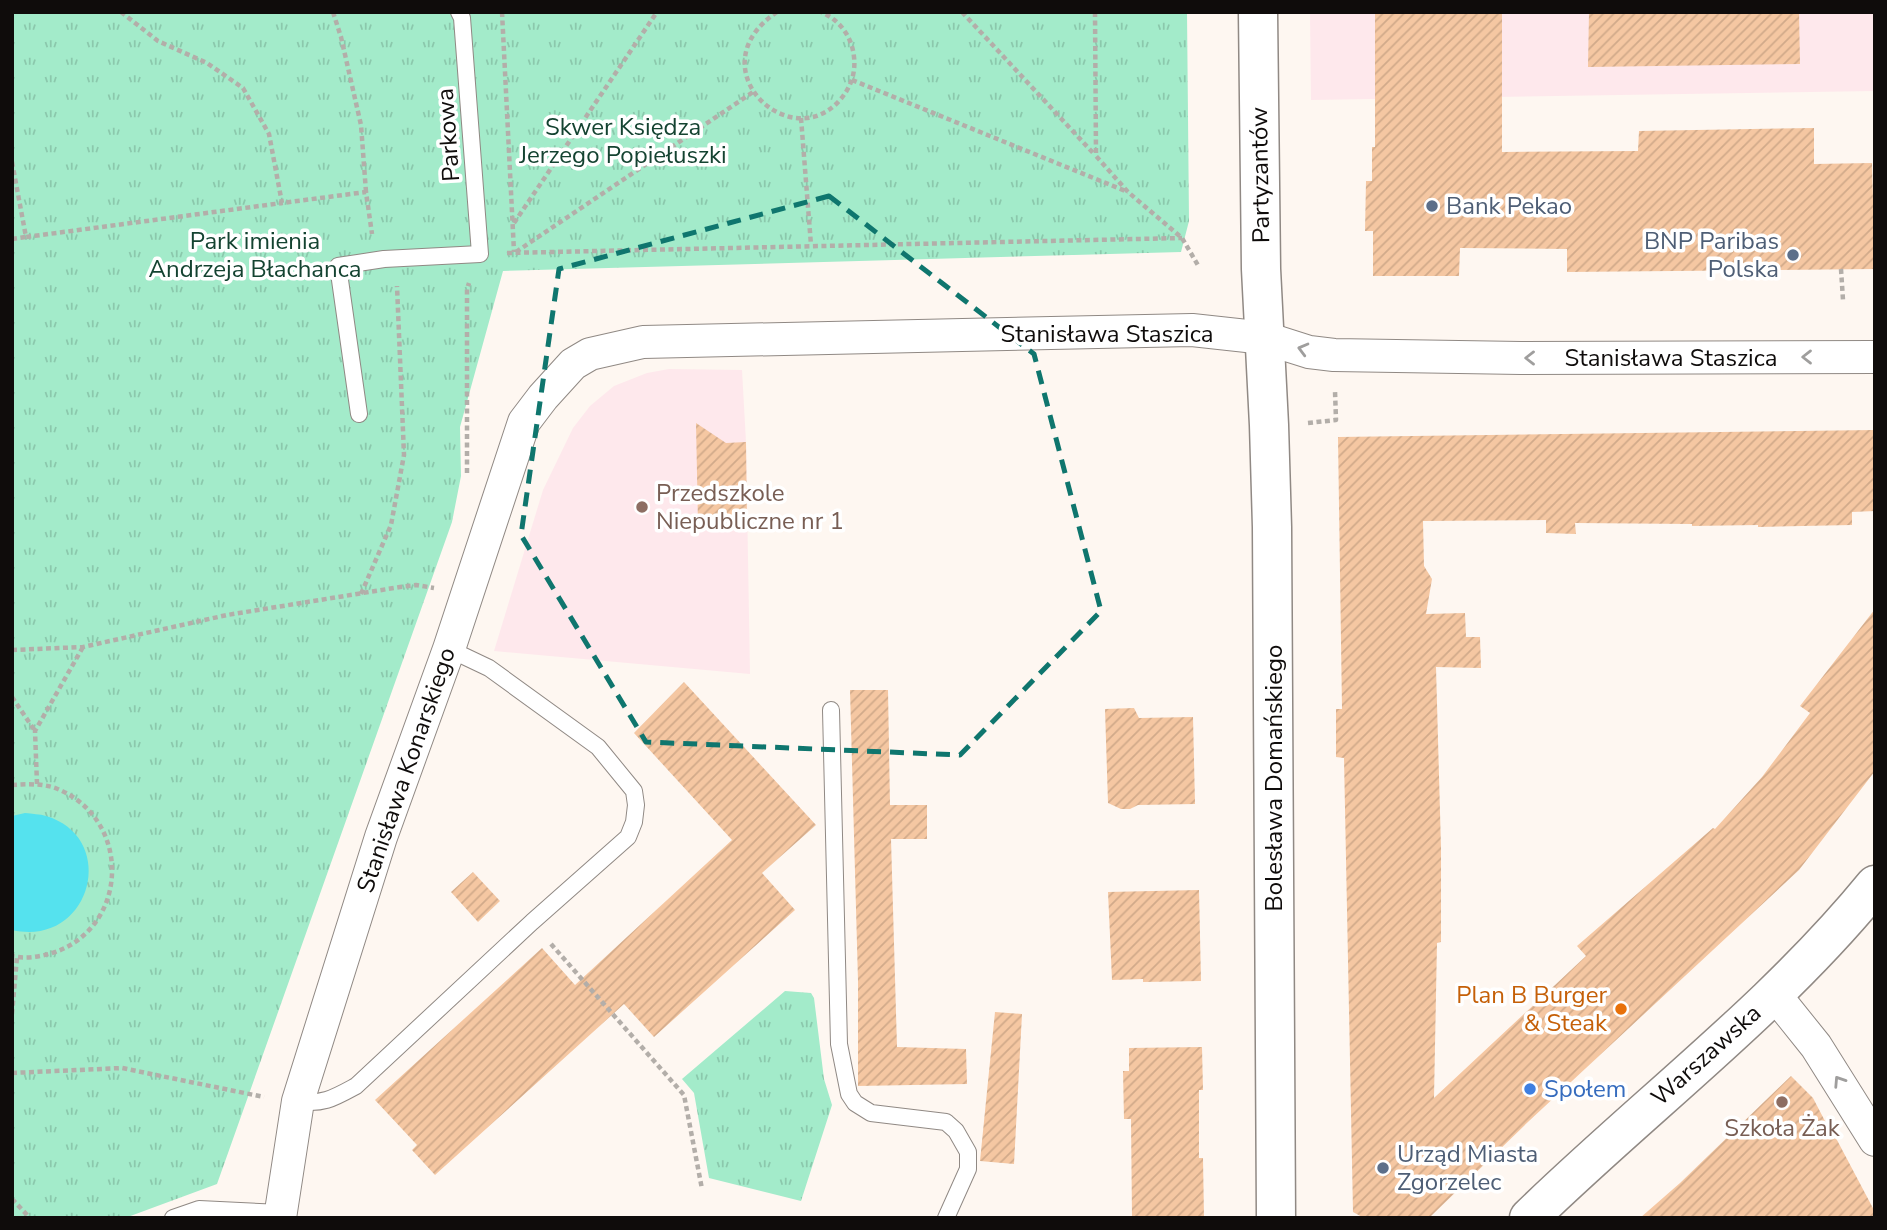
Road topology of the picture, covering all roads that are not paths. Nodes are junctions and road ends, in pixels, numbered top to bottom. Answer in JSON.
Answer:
{"nodes":[{"id":1,"x":459,"y":12,"type":"edge"},
{"id":2,"x":1258,"y":12,"type":"edge"},
{"id":3,"x":1265,"y":338,"type":"junction"},
{"id":4,"x":590,"y":354,"type":"joint"},
{"id":5,"x":1875,"y":357,"type":"edge"},
{"id":6,"x":359,"y":414,"type":"dead end"},
{"id":7,"x":449,"y":649,"type":"junction"},
{"id":8,"x":831,"y":710,"type":"dead end"},
{"id":9,"x":1875,"y":885,"type":"edge"},
{"id":10,"x":1775,"y":995,"type":"junction"},
{"id":11,"x":298,"y":1101,"type":"junction"},
{"id":12,"x":1875,"y":1140,"type":"edge"},
{"id":13,"x":289,"y":1216,"type":"edge"},
{"id":14,"x":173,"y":1218,"type":"edge"},
{"id":15,"x":946,"y":1218,"type":"edge"},
{"id":16,"x":1276,"y":1218,"type":"edge"},
{"id":17,"x":1529,"y":1218,"type":"edge"}],
"edges":[{"from":1,"to":6,"type":"lane","name":"Parkowa"},
{"from":2,"to":3,"type":"street","name":"Partyzantów"},
{"from":3,"to":4,"type":"street","name":"Stanisława Staszica"},
{"from":5,"to":3,"type":"street","name":"Stanisława Staszica","one_way":true},
{"from":3,"to":16,"type":"street","name":"Bolesława Domańskiego"},
{"from":4,"to":7,"type":"street","name":"Stanisława Konarskiego"},
{"from":7,"to":11,"type":"street","name":"Stanisława Konarskiego"},
{"from":7,"to":11,"type":"lane"},
{"from":8,"to":15,"type":"lane"},
{"from":9,"to":10,"type":"street","name":"Warszawska"},
{"from":12,"to":10,"type":"street","one_way":true},
{"from":10,"to":17,"type":"street","name":"Warszawska"},
{"from":11,"to":13,"type":"street","name":"Stanisława Konarskiego"},
{"from":13,"to":14,"type":"lane"}]}
